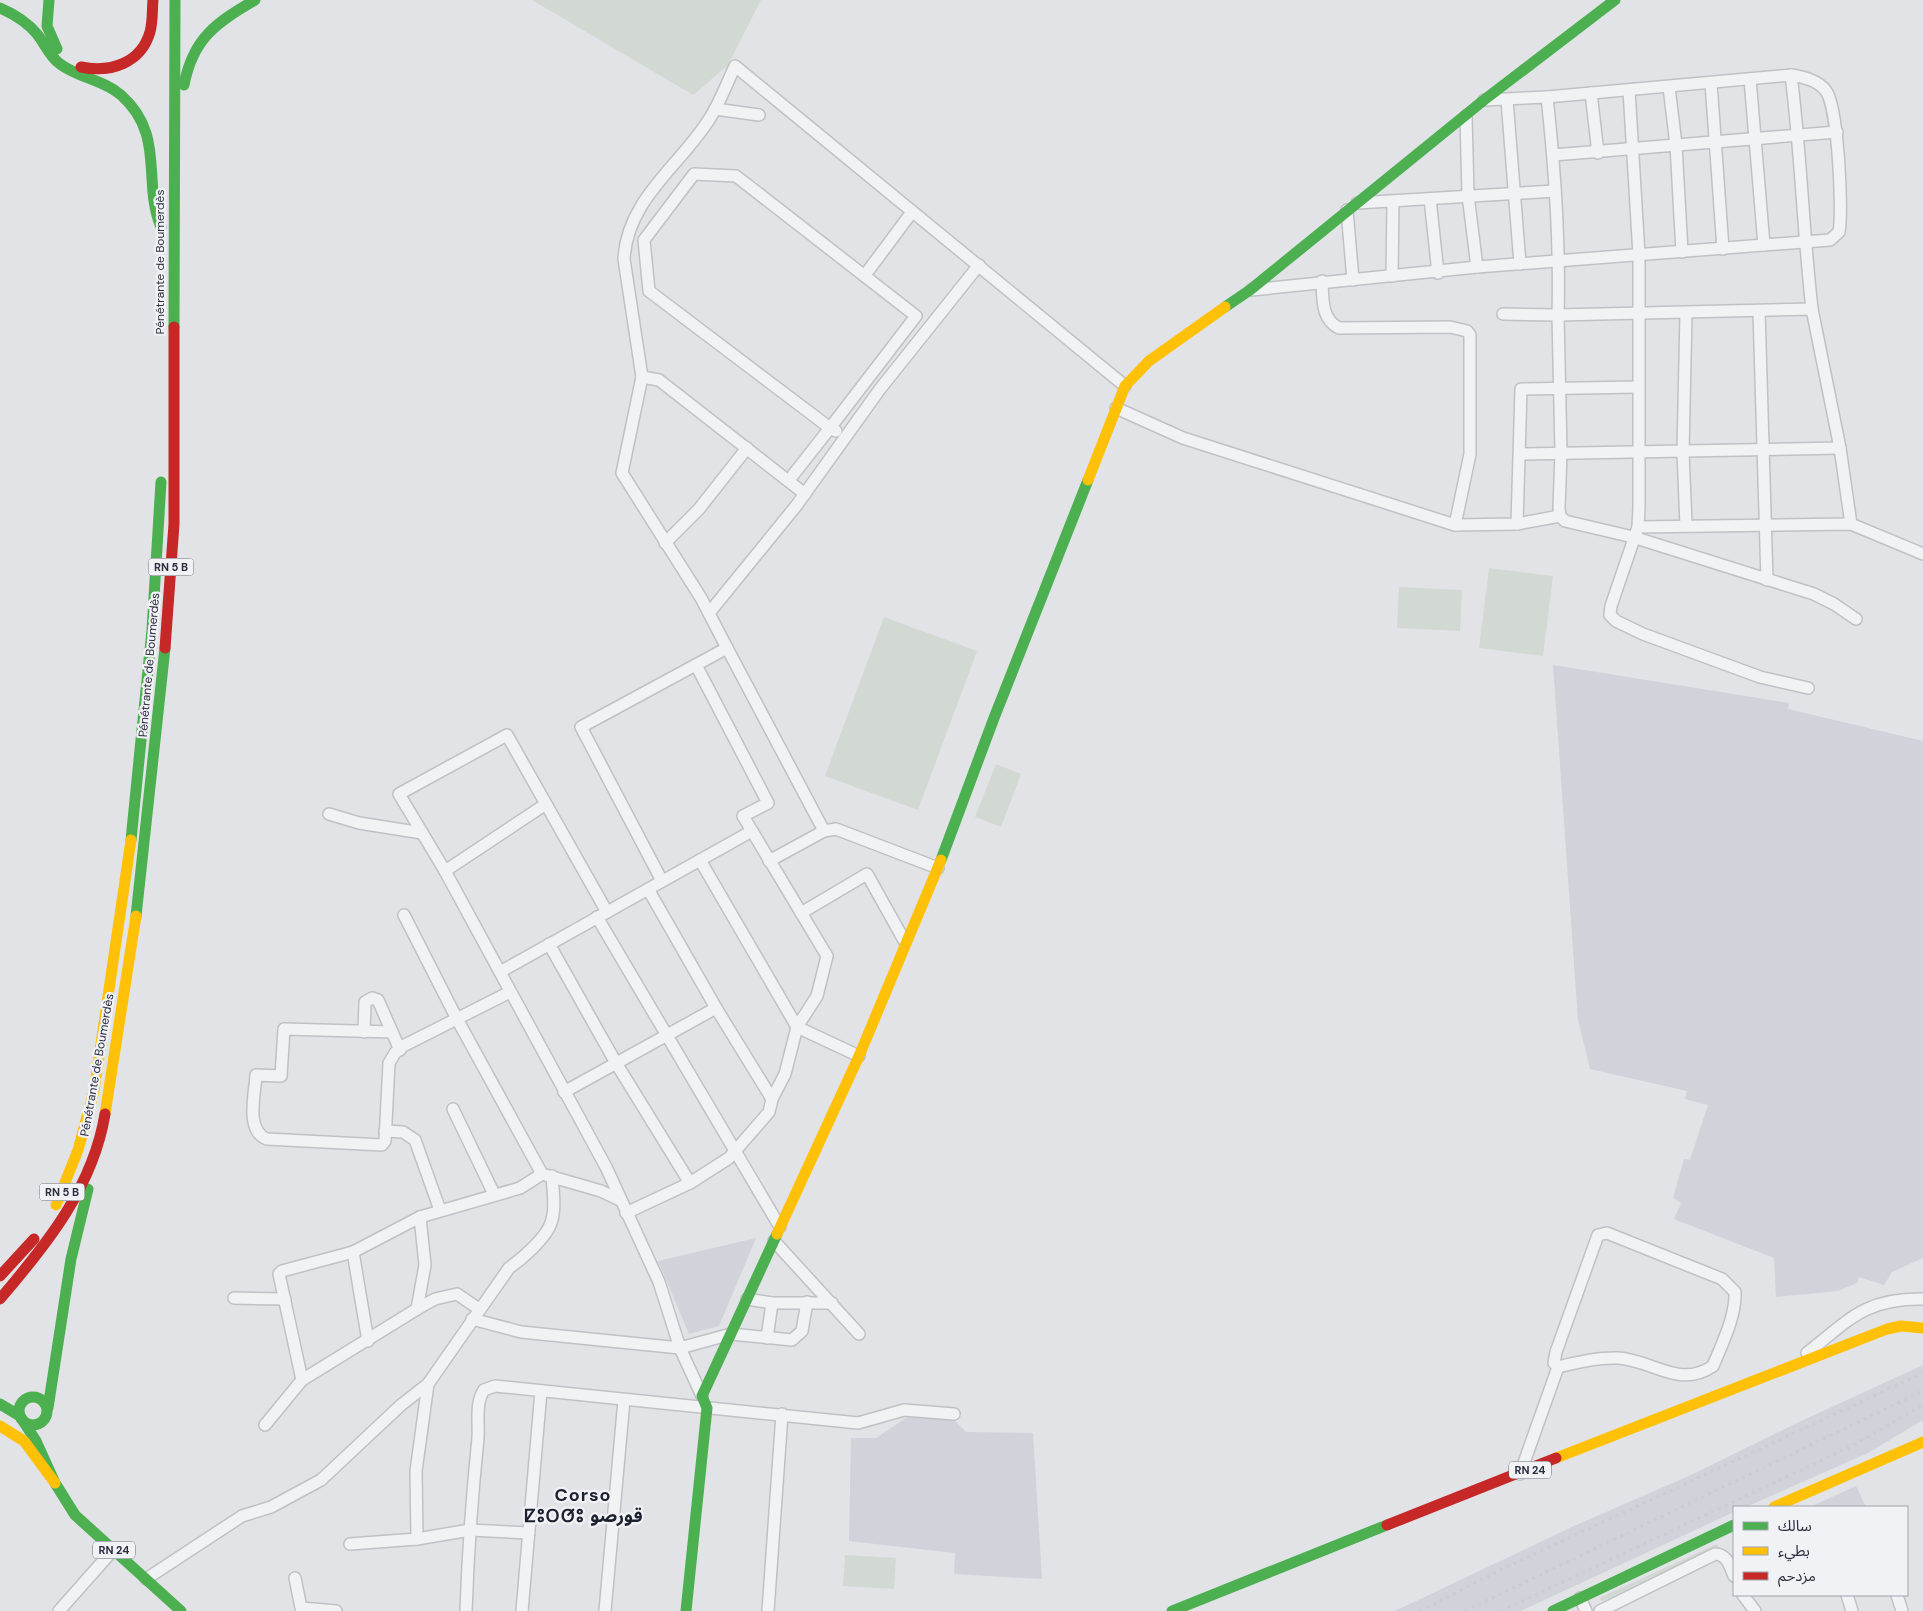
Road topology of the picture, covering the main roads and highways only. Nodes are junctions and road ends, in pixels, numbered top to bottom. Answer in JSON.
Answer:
{"nodes":[{"id":1,"x":49,"y":0,"type":"edge"},
{"id":2,"x":153,"y":0,"type":"edge"},
{"id":3,"x":161,"y":0,"type":"edge"},
{"id":4,"x":175,"y":0,"type":"edge"},
{"id":5,"x":255,"y":0,"type":"edge"},
{"id":6,"x":1615,"y":0,"type":"edge"},
{"id":7,"x":0,"y":8,"type":"edge"},
{"id":8,"x":161,"y":40,"type":"dead end"},
{"id":9,"x":160,"y":138,"type":"dead end"},
{"id":10,"x":174,"y":150,"type":"junction"},
{"id":11,"x":161,"y":474,"type":"dead end"},
{"id":12,"x":102,"y":1130,"type":"junction"},
{"id":13,"x":48,"y":1216,"type":"dead end"},
{"id":14,"x":40,"y":1228,"type":"dead end"},
{"id":15,"x":33,"y":1241,"type":"junction"},
{"id":16,"x":0,"y":1270,"type":"edge"},
{"id":17,"x":0,"y":1276,"type":"edge"},
{"id":18,"x":0,"y":1299,"type":"edge"},
{"id":19,"x":1923,"y":1328,"type":"edge"},
{"id":20,"x":33,"y":1396,"type":"junction"},
{"id":21,"x":0,"y":1400,"type":"edge"},
{"id":22,"x":0,"y":1404,"type":"edge"},
{"id":23,"x":48,"y":1408,"type":"junction"},
{"id":24,"x":20,"y":1416,"type":"junction"},
{"id":25,"x":45,"y":1420,"type":"junction"},
{"id":26,"x":0,"y":1426,"type":"edge"},
{"id":27,"x":1923,"y":1442,"type":"edge"},
{"id":28,"x":55,"y":1483,"type":"junction"},
{"id":29,"x":1776,"y":1506,"type":"edge"},
{"id":30,"x":1733,"y":1525,"type":"edge"},
{"id":31,"x":181,"y":1611,"type":"edge"},
{"id":32,"x":686,"y":1611,"type":"edge"},
{"id":33,"x":1172,"y":1611,"type":"edge"},
{"id":34,"x":1553,"y":1611,"type":"edge"}],
"edges":[{"from":1,"to":2,"type":"main road"},
{"from":3,"to":8,"type":"main road"},
{"from":4,"to":10,"type":"main road","name":"Pénétrante de Boumerdès","number":"RN 5 B"},
{"from":5,"to":10,"type":"main road"},
{"from":6,"to":32,"type":"main road"},
{"from":7,"to":9,"type":"main road","name":"Pénétrante de Boumerdès"},
{"from":10,"to":12,"type":"main road","name":"Pénétrante de Boumerdès","number":"RN 5 B"},
{"from":11,"to":13,"type":"main road","name":"Pénétrante de Boumerdès","number":"RN 5 B"},
{"from":12,"to":18,"type":"main road","name":"Pénétrante de Boumerdès","number":"RN 5 B"},
{"from":12,"to":23,"type":"main road"},
{"from":14,"to":15,"type":"main road"},
{"from":15,"to":16,"type":"main road"},
{"from":15,"to":17,"type":"main road"},
{"from":19,"to":33,"type":"main road","number":"RN 24"},
{"from":20,"to":21,"type":"main road"},
{"from":20,"to":23,"type":"main road"},
{"from":20,"to":24,"type":"main road"},
{"from":22,"to":24,"type":"main road"},
{"from":23,"to":25,"type":"main road"},
{"from":24,"to":25,"type":"main road"},
{"from":24,"to":28,"type":"main road"},
{"from":25,"to":28,"type":"main road"},
{"from":26,"to":28,"type":"main road"},
{"from":27,"to":29,"type":"main road"},
{"from":28,"to":31,"type":"main road","number":"RN 24"},
{"from":30,"to":34,"type":"main road"}]}
